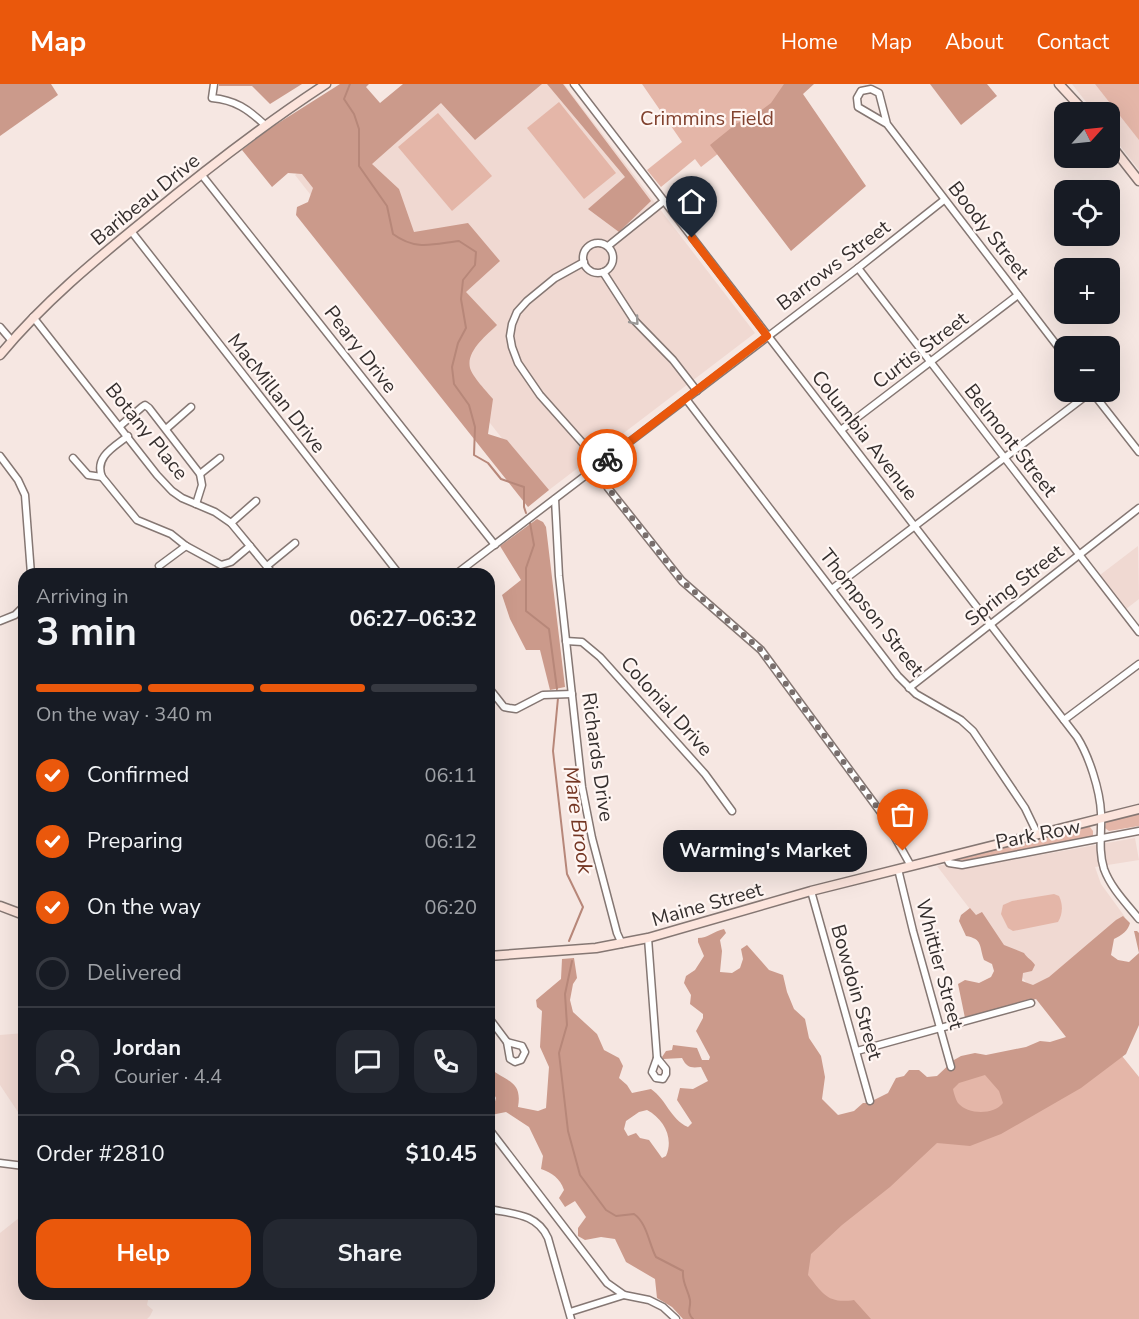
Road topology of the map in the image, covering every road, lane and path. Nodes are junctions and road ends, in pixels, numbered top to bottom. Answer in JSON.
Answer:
{"nodes":[{"id":1,"x":214,"y":84,"type":"edge"},
{"id":2,"x":326,"y":84,"type":"edge"},
{"id":3,"x":574,"y":84,"type":"edge"},
{"id":4,"x":1059,"y":84,"type":"edge"},
{"id":5,"x":1066,"y":84,"type":"edge"},
{"id":6,"x":1076,"y":102,"type":"edge"},
{"id":7,"x":1078,"y":102,"type":"edge"},
{"id":8,"x":887,"y":124,"type":"junction"},
{"id":9,"x":265,"y":125,"type":"junction"},
{"id":10,"x":1120,"y":157,"type":"edge"},
{"id":11,"x":201,"y":174,"type":"junction"},
{"id":12,"x":1139,"y":182,"type":"edge"},
{"id":13,"x":944,"y":200,"type":"junction"},
{"id":14,"x":664,"y":201,"type":"junction"},
{"id":15,"x":131,"y":231,"type":"junction"},
{"id":16,"x":608,"y":246,"type":"junction"},
{"id":17,"x":584,"y":262,"type":"junction"},
{"id":18,"x":858,"y":268,"type":"junction"},
{"id":19,"x":603,"y":272,"type":"junction"},
{"id":20,"x":1018,"y":295,"type":"junction"},
{"id":21,"x":33,"y":317,"type":"junction"},
{"id":22,"x":0,"y":327,"type":"edge"},
{"id":23,"x":767,"y":336,"type":"junction"},
{"id":24,"x":12,"y":341,"type":"junction"},
{"id":25,"x":1054,"y":342,"type":"edge"},
{"id":26,"x":0,"y":355,"type":"edge"},
{"id":27,"x":931,"y":363,"type":"junction"},
{"id":28,"x":697,"y":391,"type":"junction"},
{"id":29,"x":686,"y":399,"type":"junction"},
{"id":30,"x":1079,"y":402,"type":"edge"},
{"id":31,"x":1100,"y":402,"type":"edge"},
{"id":32,"x":190,"y":407,"type":"dead end"},
{"id":33,"x":120,"y":426,"type":"junction"},
{"id":34,"x":166,"y":429,"type":"junction"},
{"id":35,"x":841,"y":430,"type":"junction"},
{"id":36,"x":128,"y":436,"type":"junction"},
{"id":37,"x":1139,"y":452,"type":"edge"},
{"id":38,"x":0,"y":456,"type":"edge"},
{"id":39,"x":73,"y":458,"type":"dead end"},
{"id":40,"x":220,"y":458,"type":"dead end"},
{"id":41,"x":1004,"y":458,"type":"junction"},
{"id":42,"x":597,"y":466,"type":"junction"},
{"id":43,"x":200,"y":474,"type":"junction"},
{"id":44,"x":102,"y":477,"type":"junction"},
{"id":45,"x":555,"y":499,"type":"junction"},
{"id":46,"x":256,"y":501,"type":"dead end"},
{"id":47,"x":196,"y":504,"type":"junction"},
{"id":48,"x":1139,"y":508,"type":"edge"},
{"id":49,"x":231,"y":523,"type":"junction"},
{"id":50,"x":914,"y":526,"type":"junction"},
{"id":51,"x":295,"y":543,"type":"dead end"},
{"id":52,"x":495,"y":545,"type":"junction"},
{"id":53,"x":186,"y":546,"type":"junction"},
{"id":54,"x":250,"y":546,"type":"junction"},
{"id":55,"x":1079,"y":555,"type":"junction"},
{"id":56,"x":159,"y":566,"type":"dead end"},
{"id":57,"x":267,"y":566,"type":"joint"},
{"id":58,"x":31,"y":568,"type":"edge"},
{"id":59,"x":394,"y":568,"type":"edge"},
{"id":60,"x":464,"y":568,"type":"edge"},
{"id":61,"x":832,"y":589,"type":"junction"},
{"id":62,"x":18,"y":612,"type":"edge"},
{"id":63,"x":0,"y":621,"type":"edge"},
{"id":64,"x":990,"y":625,"type":"junction"},
{"id":65,"x":1139,"y":632,"type":"edge"},
{"id":66,"x":566,"y":641,"type":"junction"},
{"id":67,"x":1139,"y":664,"type":"edge"},
{"id":68,"x":909,"y":688,"type":"junction"},
{"id":69,"x":572,"y":694,"type":"junction"},
{"id":70,"x":495,"y":696,"type":"edge"},
{"id":71,"x":1064,"y":720,"type":"junction"},
{"id":72,"x":1139,"y":809,"type":"edge"},
{"id":73,"x":732,"y":811,"type":"dead end"},
{"id":74,"x":1100,"y":818,"type":"junction"},
{"id":75,"x":1139,"y":831,"type":"edge"},
{"id":76,"x":1038,"y":835,"type":"junction"},
{"id":77,"x":1099,"y":838,"type":"junction"},
{"id":78,"x":946,"y":856,"type":"junction"},
{"id":79,"x":911,"y":866,"type":"junction"},
{"id":80,"x":898,"y":869,"type":"junction"},
{"id":81,"x":811,"y":891,"type":"junction"},
{"id":82,"x":0,"y":906,"type":"edge"},
{"id":83,"x":18,"y":913,"type":"edge"},
{"id":84,"x":1139,"y":919,"type":"edge"},
{"id":85,"x":648,"y":938,"type":"junction"},
{"id":86,"x":622,"y":944,"type":"junction"},
{"id":87,"x":495,"y":956,"type":"edge"},
{"id":88,"x":1031,"y":1003,"type":"dead end"},
{"id":89,"x":495,"y":1026,"type":"edge"},
{"id":90,"x":940,"y":1028,"type":"junction"},
{"id":91,"x":507,"y":1042,"type":"dead end"},
{"id":92,"x":857,"y":1051,"type":"junction"},
{"id":93,"x":657,"y":1058,"type":"dead end"},
{"id":94,"x":951,"y":1066,"type":"dead end"},
{"id":95,"x":870,"y":1101,"type":"dead end"},
{"id":96,"x":495,"y":1137,"type":"edge"},
{"id":97,"x":0,"y":1163,"type":"edge"},
{"id":98,"x":18,"y":1165,"type":"edge"},
{"id":99,"x":495,"y":1210,"type":"edge"},
{"id":100,"x":624,"y":1295,"type":"junction"},
{"id":101,"x":571,"y":1316,"type":"edge"},
{"id":102,"x":676,"y":1319,"type":"edge"}],
"edges":[{"from":1,"to":9,"type":"street"},
{"from":2,"to":9,"type":"street","name":"Baribeau Drive"},
{"from":3,"to":14,"type":"street","name":"Columbia Avenue"},
{"from":4,"to":6,"type":"street"},
{"from":5,"to":7,"type":"street"},
{"from":8,"to":8,"type":"street","name":"Boody Street"},
{"from":8,"to":13,"type":"street","name":"Boody Street"},
{"from":9,"to":11,"type":"street","name":"Baribeau Drive"},
{"from":10,"to":12,"type":"street"},
{"from":11,"to":15,"type":"street","name":"Baribeau Drive"},
{"from":11,"to":52,"type":"street","name":"Peary Drive"},
{"from":13,"to":18,"type":"street","name":"Barrows Street"},
{"from":13,"to":20,"type":"street","name":"Boody Street"},
{"from":14,"to":16,"type":"street"},
{"from":14,"to":23,"type":"street","name":"Columbia Avenue"},
{"from":15,"to":21,"type":"street","name":"Baribeau Drive"},
{"from":15,"to":59,"type":"street","name":"MacMillan Drive"},
{"from":16,"to":17,"type":"street"},
{"from":16,"to":19,"type":"street"},
{"from":17,"to":19,"type":"street"},
{"from":17,"to":42,"type":"street"},
{"from":18,"to":23,"type":"street","name":"Barrows Street"},
{"from":18,"to":27,"type":"street","name":"Belmont Street"},
{"from":19,"to":28,"type":"street","one_way":true},
{"from":20,"to":25,"type":"street","name":"Boody Street"},
{"from":20,"to":27,"type":"street","name":"Curtis Street"},
{"from":21,"to":24,"type":"street","name":"Baribeau Drive"},
{"from":21,"to":33,"type":"street","name":"Botany Place"},
{"from":22,"to":24,"type":"street"},
{"from":23,"to":28,"type":"street","name":"Barrows Street"},
{"from":23,"to":35,"type":"street","name":"Columbia Avenue"},
{"from":24,"to":26,"type":"street","name":"Baribeau Drive"},
{"from":27,"to":35,"type":"street","name":"Curtis Street"},
{"from":27,"to":41,"type":"street","name":"Belmont Street"},
{"from":28,"to":29,"type":"street","name":"Barrows Street"},
{"from":29,"to":42,"type":"street","name":"Barrows Street"},
{"from":29,"to":61,"type":"street","name":"Thompson Street"},
{"from":30,"to":41,"type":"street"},
{"from":31,"to":37,"type":"street"},
{"from":32,"to":34,"type":"street"},
{"from":33,"to":34,"type":"street"},
{"from":33,"to":36,"type":"street","name":"Botany Place"},
{"from":34,"to":43,"type":"street"},
{"from":35,"to":50,"type":"street","name":"Columbia Avenue"},
{"from":36,"to":44,"type":"street"},
{"from":36,"to":47,"type":"street","name":"Botany Place"},
{"from":38,"to":58,"type":"street"},
{"from":39,"to":44,"type":"street"},
{"from":40,"to":43,"type":"street"},
{"from":41,"to":50,"type":"street"},
{"from":41,"to":55,"type":"street","name":"Belmont Street"},
{"from":42,"to":45,"type":"street","name":"Barrows Street"},
{"from":42,"to":79,"type":"street"},
{"from":43,"to":47,"type":"street"},
{"from":44,"to":53,"type":"street"},
{"from":45,"to":52,"type":"street","name":"Barrows Street"},
{"from":45,"to":66,"type":"street","name":"Richards Drive"},
{"from":46,"to":49,"type":"street"},
{"from":47,"to":49,"type":"street","name":"Botany Place"},
{"from":48,"to":55,"type":"street","name":"Spring Street"},
{"from":49,"to":54,"type":"street","name":"Botany Place"},
{"from":50,"to":61,"type":"street"},
{"from":50,"to":64,"type":"street","name":"Columbia Avenue"},
{"from":51,"to":57,"type":"street"},
{"from":52,"to":60,"type":"street","name":"Barrows Street"},
{"from":53,"to":54,"type":"street"},
{"from":53,"to":56,"type":"street"},
{"from":54,"to":57,"type":"street","name":"Botany Place"},
{"from":55,"to":64,"type":"street","name":"Spring Street"},
{"from":55,"to":65,"type":"street","name":"Belmont Street"},
{"from":61,"to":68,"type":"street","name":"Thompson Street"},
{"from":62,"to":63,"type":"street"},
{"from":64,"to":68,"type":"street","name":"Spring Street"},
{"from":64,"to":71,"type":"street","name":"Columbia Avenue"},
{"from":66,"to":69,"type":"street","name":"Richards Drive"},
{"from":66,"to":73,"type":"street","name":"Colonial Drive"},
{"from":67,"to":71,"type":"street"},
{"from":68,"to":76,"type":"street","name":"Thompson Street"},
{"from":69,"to":70,"type":"street"},
{"from":69,"to":86,"type":"street","name":"Richards Drive"},
{"from":71,"to":74,"type":"street","name":"Columbia Avenue"},
{"from":72,"to":74,"type":"street","name":"Maine Street"},
{"from":74,"to":76,"type":"street","name":"Maine Street"},
{"from":74,"to":77,"type":"street","name":"Columbia Avenue"},
{"from":75,"to":77,"type":"street","name":"Park Row"},
{"from":76,"to":78,"type":"street","name":"Maine Street"},
{"from":77,"to":78,"type":"street","name":"Park Row"},
{"from":77,"to":84,"type":"street","name":"Columbia Avenue"},
{"from":78,"to":79,"type":"street","name":"Maine Street"},
{"from":79,"to":80,"type":"street","name":"Maine Street"},
{"from":80,"to":81,"type":"street","name":"Maine Street"},
{"from":80,"to":90,"type":"street","name":"Whittier Street"},
{"from":81,"to":85,"type":"street","name":"Maine Street"},
{"from":81,"to":92,"type":"street","name":"Bowdoin Street"},
{"from":82,"to":83,"type":"street"},
{"from":85,"to":86,"type":"street","name":"Maine Street"},
{"from":85,"to":93,"type":"street"},
{"from":86,"to":87,"type":"street","name":"Maine Street"},
{"from":88,"to":90,"type":"street"},
{"from":89,"to":91,"type":"street"},
{"from":90,"to":92,"type":"street"},
{"from":90,"to":94,"type":"street","name":"Whittier Street"},
{"from":92,"to":95,"type":"street","name":"Bowdoin Street"},
{"from":96,"to":100,"type":"street"},
{"from":97,"to":98,"type":"street"},
{"from":99,"to":101,"type":"street"},
{"from":100,"to":101,"type":"street"},
{"from":100,"to":102,"type":"street"}]}
